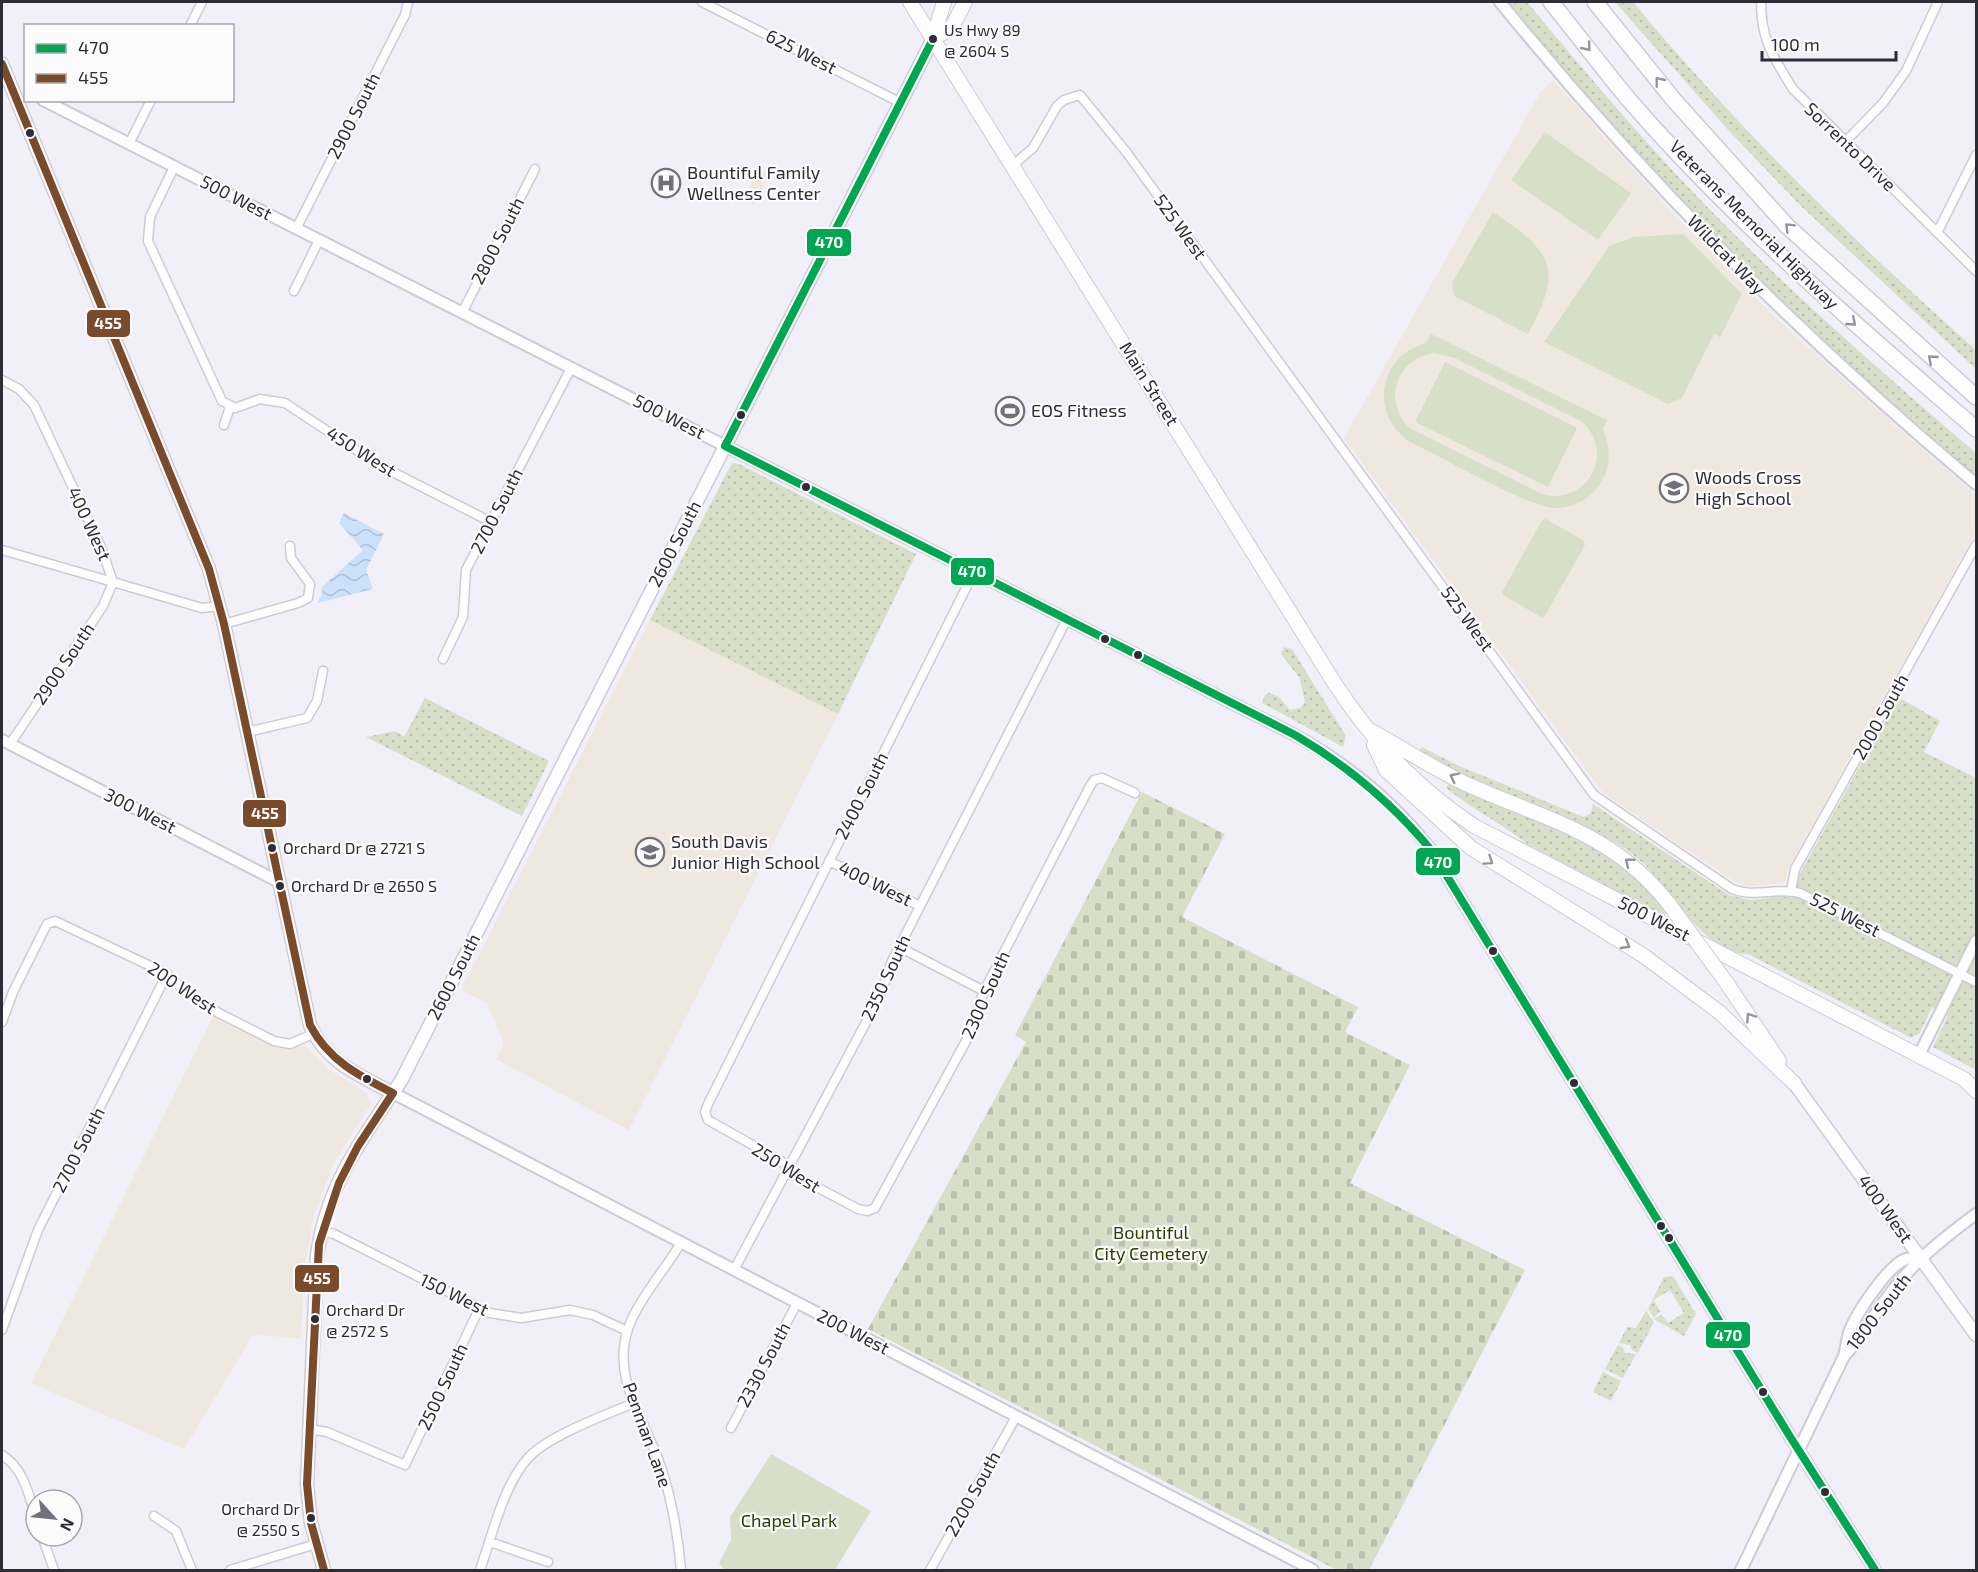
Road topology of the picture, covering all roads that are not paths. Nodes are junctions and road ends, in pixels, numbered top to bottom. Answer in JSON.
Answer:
{"nodes":[{"id":1,"x":202,"y":2,"type":"edge"},
{"id":2,"x":408,"y":2,"type":"edge"},
{"id":3,"x":702,"y":2,"type":"edge"},
{"id":4,"x":910,"y":2,"type":"edge"},
{"id":5,"x":944,"y":2,"type":"edge"},
{"id":6,"x":965,"y":2,"type":"edge"},
{"id":7,"x":1500,"y":2,"type":"edge"},
{"id":8,"x":1551,"y":2,"type":"edge"},
{"id":9,"x":1595,"y":2,"type":"edge"},
{"id":10,"x":1761,"y":2,"type":"edge"},
{"id":11,"x":1938,"y":2,"type":"edge"},
{"id":12,"x":191,"y":24,"type":"edge"},
{"id":13,"x":933,"y":39,"type":"junction"},
{"id":14,"x":2,"y":64,"type":"edge"},
{"id":15,"x":20,"y":97,"type":"edge"},
{"id":16,"x":47,"y":102,"type":"edge"},
{"id":17,"x":150,"y":102,"type":"edge"},
{"id":18,"x":901,"y":103,"type":"junction"},
{"id":19,"x":1844,"y":143,"type":"junction"},
{"id":20,"x":129,"y":144,"type":"junction"},
{"id":21,"x":1977,"y":155,"type":"edge"},
{"id":22,"x":1012,"y":166,"type":"junction"},
{"id":23,"x":174,"y":167,"type":"junction"},
{"id":24,"x":535,"y":169,"type":"dead end"},
{"id":25,"x":296,"y":229,"type":"junction"},
{"id":26,"x":1938,"y":231,"type":"junction"},
{"id":27,"x":319,"y":240,"type":"junction"},
{"id":28,"x":1977,"y":271,"type":"edge"},
{"id":29,"x":294,"y":291,"type":"dead end"},
{"id":30,"x":462,"y":313,"type":"junction"},
{"id":31,"x":571,"y":368,"type":"junction"},
{"id":32,"x":2,"y":380,"type":"edge"},
{"id":33,"x":1977,"y":397,"type":"edge"},
{"id":34,"x":230,"y":407,"type":"junction"},
{"id":35,"x":224,"y":425,"type":"dead end"},
{"id":36,"x":1977,"y":429,"type":"edge"},
{"id":37,"x":725,"y":446,"type":"junction"},
{"id":38,"x":1977,"y":484,"type":"edge"},
{"id":39,"x":491,"y":522,"type":"junction"},
{"id":40,"x":1977,"y":545,"type":"edge"},
{"id":41,"x":290,"y":546,"type":"dead end"},
{"id":42,"x":2,"y":550,"type":"edge"},
{"id":43,"x":974,"y":572,"type":"junction"},
{"id":44,"x":113,"y":582,"type":"junction"},
{"id":45,"x":220,"y":606,"type":"junction"},
{"id":46,"x":1067,"y":620,"type":"junction"},
{"id":47,"x":224,"y":624,"type":"junction"},
{"id":48,"x":443,"y":659,"type":"dead end"},
{"id":49,"x":322,"y":671,"type":"dead end"},
{"id":50,"x":1366,"y":728,"type":"junction"},
{"id":51,"x":247,"y":732,"type":"junction"},
{"id":52,"x":6,"y":742,"type":"edge"},
{"id":53,"x":1135,"y":793,"type":"dead end"},
{"id":54,"x":829,"y":861,"type":"junction"},
{"id":55,"x":279,"y":882,"type":"junction"},
{"id":56,"x":1791,"y":891,"type":"junction"},
{"id":57,"x":920,"y":906,"type":"junction"},
{"id":58,"x":1977,"y":941,"type":"edge"},
{"id":59,"x":899,"y":947,"type":"junction"},
{"id":60,"x":167,"y":974,"type":"junction"},
{"id":61,"x":1960,"y":974,"type":"junction"},
{"id":62,"x":1977,"y":982,"type":"edge"},
{"id":63,"x":984,"y":991,"type":"junction"},
{"id":64,"x":2,"y":1022,"type":"edge"},
{"id":65,"x":314,"y":1034,"type":"junction"},
{"id":66,"x":1919,"y":1055,"type":"junction"},
{"id":67,"x":1970,"y":1079,"type":"edge"},
{"id":68,"x":1794,"y":1083,"type":"junction"},
{"id":69,"x":1977,"y":1091,"type":"edge"},
{"id":70,"x":393,"y":1093,"type":"junction"},
{"id":71,"x":705,"y":1117,"type":"joint"},
{"id":72,"x":788,"y":1169,"type":"junction"},
{"id":73,"x":871,"y":1210,"type":"joint"},
{"id":74,"x":1977,"y":1214,"type":"edge"},
{"id":75,"x":321,"y":1231,"type":"junction"},
{"id":76,"x":681,"y":1243,"type":"junction"},
{"id":77,"x":1920,"y":1258,"type":"junction"},
{"id":78,"x":734,"y":1270,"type":"junction"},
{"id":79,"x":797,"y":1303,"type":"junction"},
{"id":80,"x":479,"y":1309,"type":"junction"},
{"id":81,"x":4,"y":1316,"type":"edge"},
{"id":82,"x":2,"y":1330,"type":"edge"},
{"id":83,"x":627,"y":1331,"type":"junction"},
{"id":84,"x":1977,"y":1335,"type":"edge"},
{"id":85,"x":634,"y":1403,"type":"junction"},
{"id":86,"x":1016,"y":1417,"type":"junction"},
{"id":87,"x":731,"y":1428,"type":"dead end"},
{"id":88,"x":309,"y":1429,"type":"junction"},
{"id":89,"x":1799,"y":1450,"type":"junction"},
{"id":90,"x":2,"y":1455,"type":"edge"},
{"id":91,"x":26,"y":1488,"type":"edge"},
{"id":92,"x":154,"y":1516,"type":"dead end"},
{"id":93,"x":490,"y":1542,"type":"junction"},
{"id":94,"x":316,"y":1544,"type":"junction"},
{"id":95,"x":46,"y":1548,"type":"edge"},
{"id":96,"x":548,"y":1562,"type":"dead end"},
{"id":97,"x":54,"y":1570,"type":"edge"},
{"id":98,"x":192,"y":1570,"type":"edge"},
{"id":99,"x":230,"y":1570,"type":"edge"},
{"id":100,"x":324,"y":1570,"type":"edge"},
{"id":101,"x":480,"y":1570,"type":"edge"},
{"id":102,"x":681,"y":1570,"type":"edge"},
{"id":103,"x":930,"y":1570,"type":"edge"},
{"id":104,"x":1313,"y":1570,"type":"edge"},
{"id":105,"x":1741,"y":1570,"type":"edge"},
{"id":106,"x":1875,"y":1570,"type":"edge"}],
"edges":[{"from":1,"to":12,"type":"street"},
{"from":2,"to":25,"type":"street","name":"2900 South"},
{"from":3,"to":18,"type":"street","name":"625 West"},
{"from":4,"to":13,"type":"main road","name":"Main Street"},
{"from":5,"to":13,"type":"main road"},
{"from":6,"to":13,"type":"main road","name":"2600 South"},
{"from":7,"to":38,"type":"street","name":"Wildcat Way"},
{"from":8,"to":36,"type":"highway","name":"Veterans Memorial Highway","one_way":true},
{"from":33,"to":9,"type":"highway","name":"Veterans Memorial Highway","one_way":true},
{"from":10,"to":19,"type":"street","name":"Sorrento Drive"},
{"from":11,"to":19,"type":"street"},
{"from":13,"to":18,"type":"main road","name":"2600 South"},
{"from":13,"to":22,"type":"main road","name":"Main Street"},
{"from":14,"to":15,"type":"main road"},
{"from":15,"to":45,"type":"main road"},
{"from":16,"to":20,"type":"street","name":"500 West"},
{"from":17,"to":20,"type":"street"},
{"from":18,"to":37,"type":"main road","name":"2600 South"},
{"from":19,"to":26,"type":"street","name":"Sorrento Drive"},
{"from":20,"to":23,"type":"street","name":"500 West"},
{"from":21,"to":26,"type":"street"},
{"from":22,"to":50,"type":"main road","name":"Main Street"},
{"from":22,"to":56,"type":"street","name":"525 West"},
{"from":23,"to":25,"type":"street","name":"500 West"},
{"from":23,"to":34,"type":"street"},
{"from":24,"to":30,"type":"street","name":"2800 South"},
{"from":25,"to":27,"type":"street","name":"500 West"},
{"from":26,"to":28,"type":"street","name":"Sorrento Drive"},
{"from":27,"to":29,"type":"street"},
{"from":27,"to":30,"type":"street","name":"500 West"},
{"from":30,"to":31,"type":"street","name":"500 West"},
{"from":31,"to":37,"type":"street","name":"500 West"},
{"from":31,"to":39,"type":"street","name":"2700 South"},
{"from":32,"to":44,"type":"street","name":"400 West"},
{"from":34,"to":35,"type":"street"},
{"from":34,"to":39,"type":"street","name":"450 West"},
{"from":37,"to":43,"type":"street","name":"500 West"},
{"from":37,"to":70,"type":"main road","name":"2600 South"},
{"from":39,"to":48,"type":"street","name":"2700 South"},
{"from":40,"to":56,"type":"street","name":"2000 South"},
{"from":41,"to":47,"type":"street"},
{"from":42,"to":44,"type":"street"},
{"from":43,"to":46,"type":"street","name":"500 West"},
{"from":43,"to":54,"type":"street","name":"2400 South"},
{"from":44,"to":45,"type":"street","name":"400 West"},
{"from":44,"to":52,"type":"street","name":"2900 South"},
{"from":45,"to":47,"type":"main road"},
{"from":46,"to":57,"type":"street","name":"2350 South"},
{"from":46,"to":89,"type":"street","name":"500 West"},
{"from":47,"to":51,"type":"main road"},
{"from":49,"to":51,"type":"street"},
{"from":50,"to":66,"type":"main road","name":"500 West"},
{"from":50,"to":68,"type":"main road","one_way":true},
{"from":68,"to":50,"type":"main road","one_way":true,"bridge":true},
{"from":51,"to":55,"type":"main road"},
{"from":52,"to":55,"type":"street","name":"300 West"},
{"from":53,"to":63,"type":"street","name":"2300 South"},
{"from":54,"to":57,"type":"street","name":"400 West"},
{"from":54,"to":71,"type":"street","name":"2400 South"},
{"from":55,"to":65,"type":"main road"},
{"from":56,"to":61,"type":"street","name":"525 West"},
{"from":57,"to":59,"type":"street","name":"2350 South"},
{"from":58,"to":61,"type":"street"},
{"from":59,"to":63,"type":"street"},
{"from":59,"to":72,"type":"street","name":"2350 South"},
{"from":60,"to":64,"type":"street","name":"200 West"},
{"from":60,"to":65,"type":"street","name":"200 West"},
{"from":60,"to":81,"type":"street","name":"2700 South"},
{"from":61,"to":62,"type":"street","name":"525 West"},
{"from":61,"to":66,"type":"street"},
{"from":63,"to":73,"type":"street","name":"2300 South"},
{"from":65,"to":70,"type":"main road"},
{"from":66,"to":67,"type":"main road","name":"500 West"},
{"from":67,"to":69,"type":"main road","name":"500 West"},
{"from":68,"to":77,"type":"main road","name":"400 West"},
{"from":70,"to":75,"type":"main road","name":"2600 South"},
{"from":70,"to":76,"type":"street","name":"200 West"},
{"from":71,"to":72,"type":"street","name":"250 West"},
{"from":72,"to":73,"type":"street","name":"250 West"},
{"from":72,"to":78,"type":"street","name":"2350 South"},
{"from":74,"to":77,"type":"street","name":"1800 South"},
{"from":75,"to":80,"type":"street","name":"150 West"},
{"from":75,"to":88,"type":"main road","name":"2600 South"},
{"from":76,"to":78,"type":"street","name":"200 West"},
{"from":76,"to":83,"type":"street","name":"Penman Lane"},
{"from":77,"to":84,"type":"main road","name":"400 West"},
{"from":77,"to":89,"type":"street","name":"1800 South"},
{"from":78,"to":79,"type":"street","name":"200 West"},
{"from":79,"to":86,"type":"street","name":"200 West"},
{"from":79,"to":87,"type":"street","name":"2330 South"},
{"from":80,"to":83,"type":"street","name":"150 West"},
{"from":80,"to":88,"type":"street","name":"2500 South"},
{"from":81,"to":82,"type":"street","name":"2700 South"},
{"from":83,"to":85,"type":"street","name":"Penman Lane"},
{"from":85,"to":93,"type":"street"},
{"from":85,"to":102,"type":"street","name":"Penman Lane"},
{"from":86,"to":103,"type":"street","name":"2200 South"},
{"from":86,"to":104,"type":"street","name":"200 West"},
{"from":88,"to":94,"type":"main road","name":"2600 South"},
{"from":89,"to":105,"type":"street","name":"1800 South"},
{"from":89,"to":106,"type":"street"},
{"from":90,"to":91,"type":"street"},
{"from":92,"to":98,"type":"street"},
{"from":93,"to":96,"type":"street"},
{"from":93,"to":101,"type":"street"},
{"from":94,"to":99,"type":"street"},
{"from":94,"to":100,"type":"main road","name":"2600 South"},
{"from":95,"to":97,"type":"street"}]}
